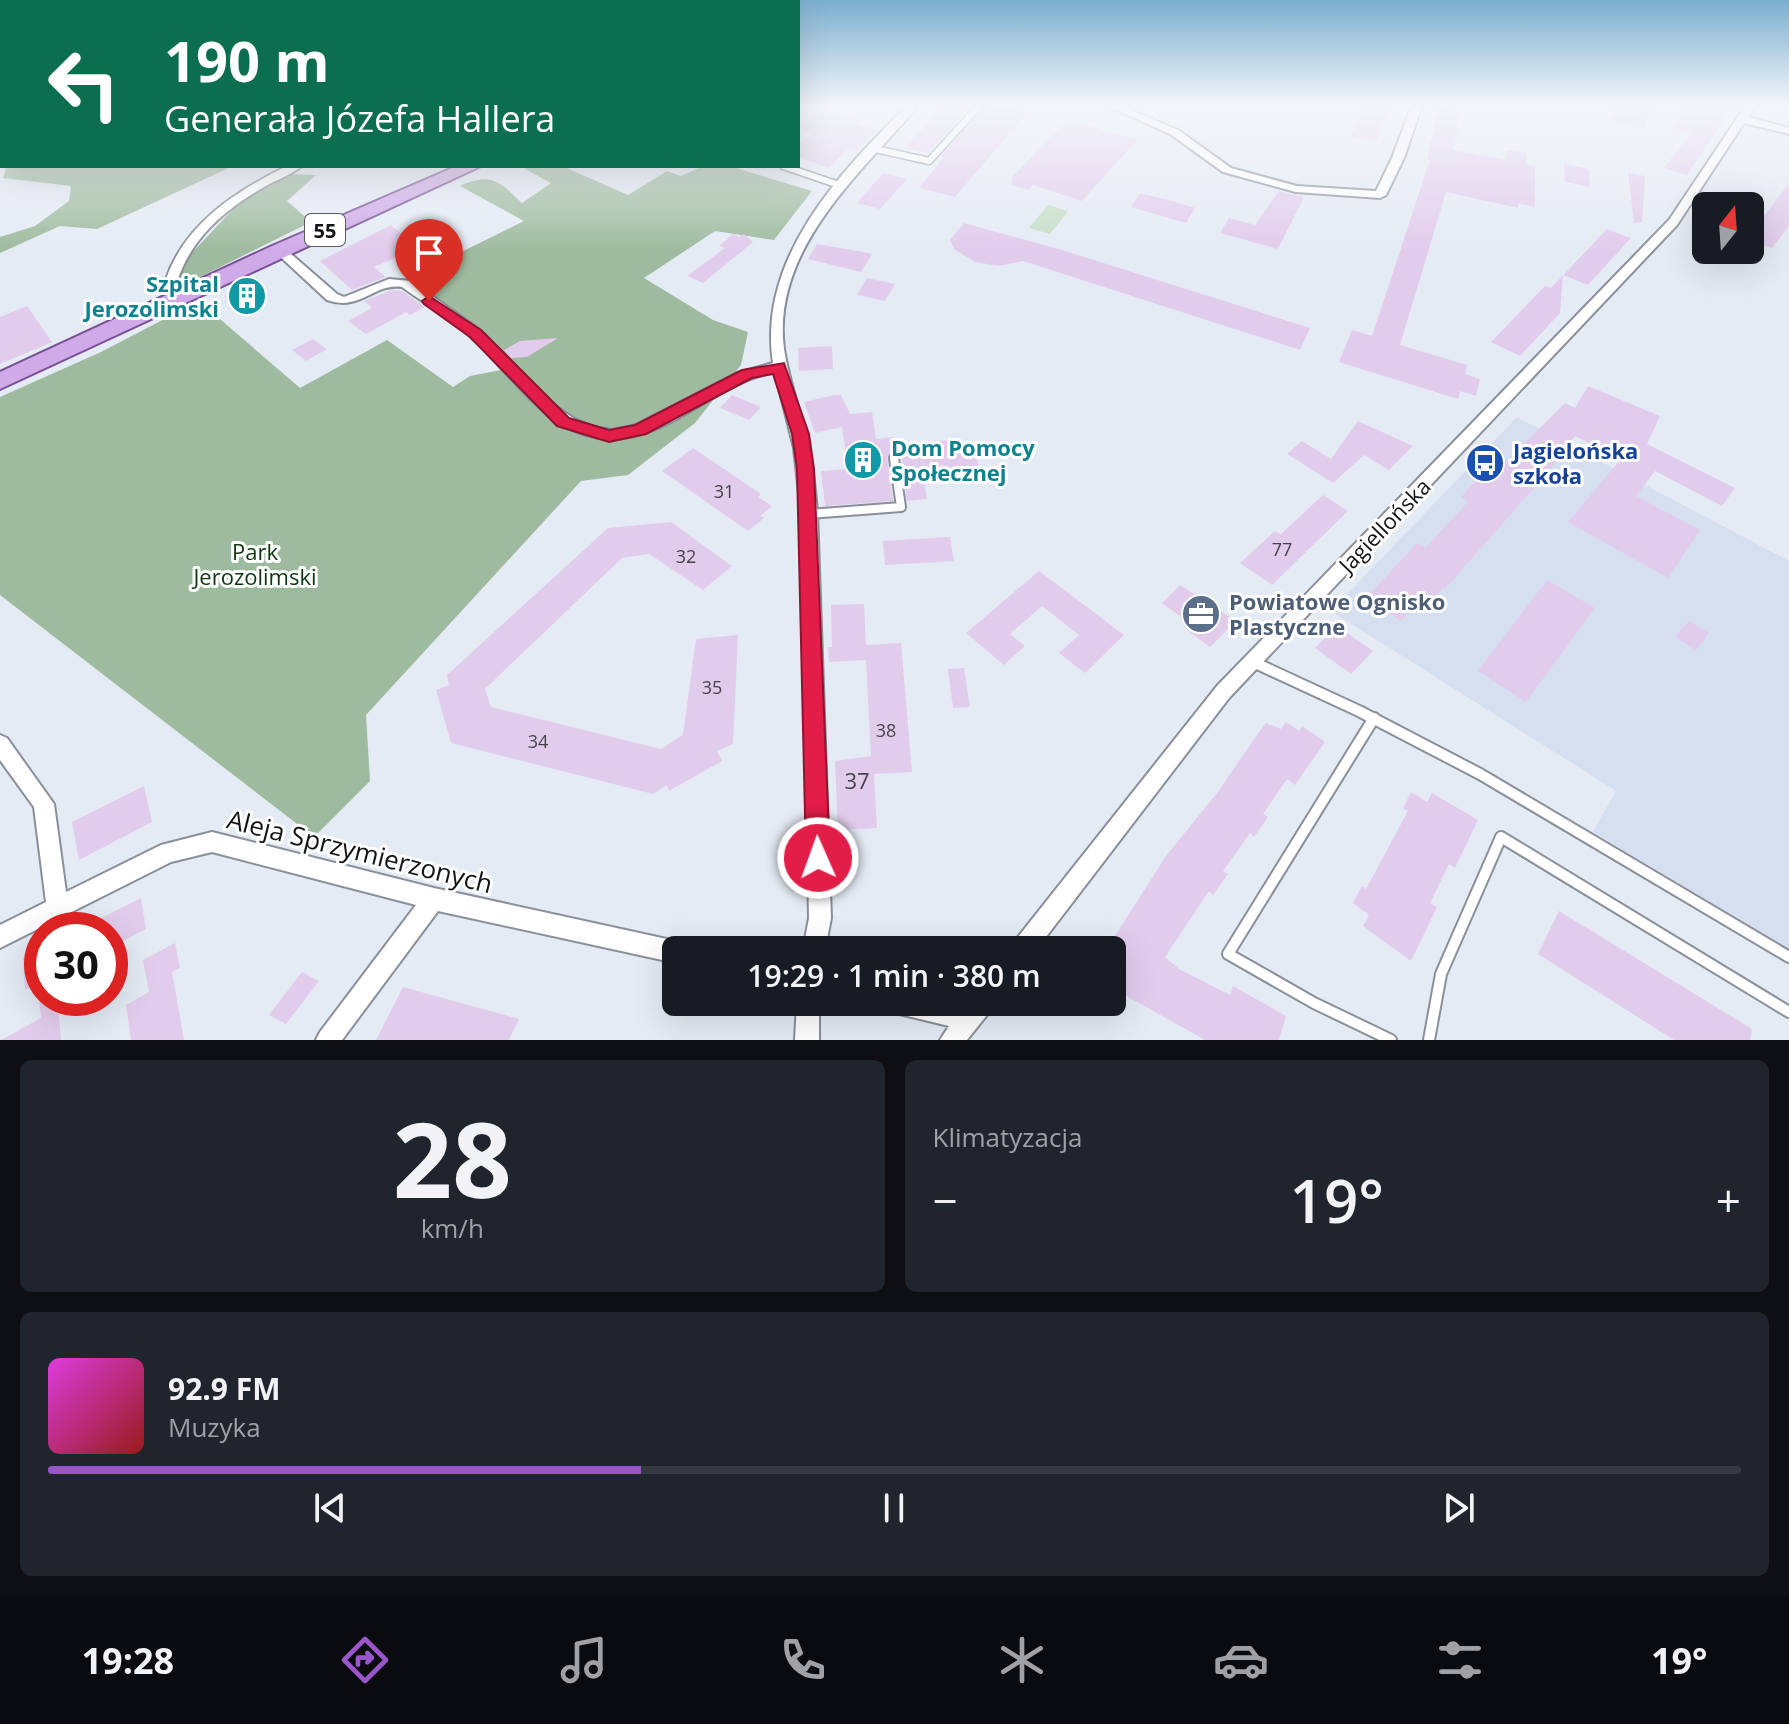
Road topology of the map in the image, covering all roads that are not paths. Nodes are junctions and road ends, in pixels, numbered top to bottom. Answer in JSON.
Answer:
{"nodes":[{"id":1,"x":867,"y":154,"type":"edge"},
{"id":2,"x":896,"y":154,"type":"edge"},
{"id":3,"x":936,"y":154,"type":"edge"},
{"id":4,"x":1203,"y":154,"type":"edge"},
{"id":5,"x":1400,"y":154,"type":"edge"},
{"id":6,"x":1719,"y":154,"type":"edge"},
{"id":7,"x":292,"y":168,"type":"edge"},
{"id":8,"x":467,"y":168,"type":"edge"},
{"id":9,"x":789,"y":168,"type":"edge"},
{"id":10,"x":842,"y":186,"type":"junction"},
{"id":11,"x":279,"y":250,"type":"junction"},
{"id":12,"x":180,"y":296,"type":"junction"},
{"id":13,"x":778,"y":367,"type":"junction"},
{"id":14,"x":0,"y":381,"type":"edge"},
{"id":15,"x":894,"y":458,"type":"dead end"},
{"id":16,"x":809,"y":514,"type":"junction"},
{"id":17,"x":1253,"y":661,"type":"junction"},
{"id":18,"x":1374,"y":718,"type":"junction"},
{"id":19,"x":0,"y":744,"type":"edge"},
{"id":20,"x":434,"y":899,"type":"junction"},
{"id":21,"x":58,"y":909,"type":"junction"},
{"id":22,"x":817,"y":936,"type":"edge"},
{"id":23,"x":1033,"y":936,"type":"edge"},
{"id":24,"x":0,"y":937,"type":"edge"},
{"id":25,"x":662,"y":949,"type":"edge"},
{"id":26,"x":1789,"y":957,"type":"edge"},
{"id":27,"x":1789,"y":1012,"type":"edge"},
{"id":28,"x":808,"y":1016,"type":"edge"},
{"id":29,"x":972,"y":1016,"type":"edge"},
{"id":30,"x":328,"y":1040,"type":"edge"},
{"id":31,"x":807,"y":1040,"type":"edge"},
{"id":32,"x":952,"y":1040,"type":"edge"},
{"id":33,"x":1391,"y":1040,"type":"edge"},
{"id":34,"x":1429,"y":1040,"type":"edge"}],
"edges":[{"from":1,"to":10,"type":"street"},
{"from":2,"to":3,"type":"lane"},
{"from":4,"to":5,"type":"street"},
{"from":6,"to":17,"type":"street","name":"Jagiellońska"},
{"from":7,"to":12,"type":"street"},
{"from":8,"to":11,"type":"main road","number":"55"},
{"from":9,"to":10,"type":"lane"},
{"from":10,"to":13,"type":"street"},
{"from":11,"to":12,"type":"main road","number":"55"},
{"from":11,"to":13,"type":"street"},
{"from":12,"to":14,"type":"main road","number":"55"},
{"from":13,"to":16,"type":"street"},
{"from":15,"to":16,"type":"lane"},
{"from":16,"to":22,"type":"street"},
{"from":17,"to":18,"type":"lane"},
{"from":17,"to":23,"type":"street","name":"Jagiellońska"},
{"from":18,"to":26,"type":"lane"},
{"from":18,"to":33,"type":"lane"},
{"from":19,"to":21,"type":"street"},
{"from":20,"to":21,"type":"street","name":"Aleja Sprzymierzonych"},
{"from":20,"to":25,"type":"street","name":"Aleja Sprzymierzonych"},
{"from":20,"to":30,"type":"street"},
{"from":21,"to":24,"type":"street","name":"Aleja Sprzymierzonych"},
{"from":27,"to":34,"type":"lane"},
{"from":28,"to":31,"type":"street"},
{"from":29,"to":32,"type":"street"}]}
